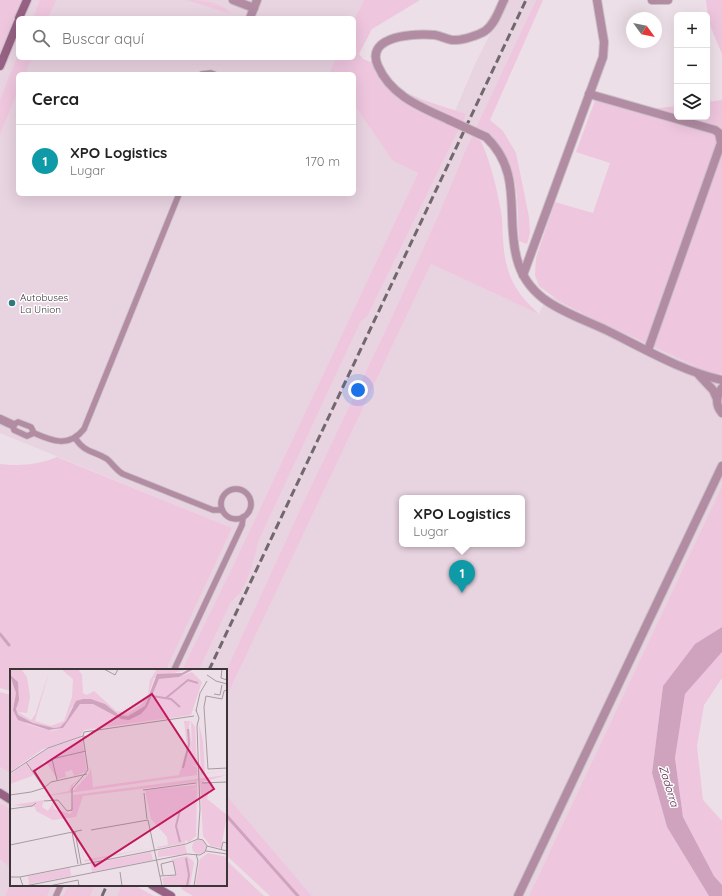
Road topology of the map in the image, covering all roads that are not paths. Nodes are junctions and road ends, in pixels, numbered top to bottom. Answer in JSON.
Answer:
{"nodes":[{"id":1,"x":27,"y":0,"type":"edge"},
{"id":2,"x":233,"y":0,"type":"edge"},
{"id":3,"x":257,"y":0,"type":"edge"},
{"id":4,"x":504,"y":0,"type":"edge"},
{"id":5,"x":597,"y":0,"type":"edge"},
{"id":6,"x":652,"y":0,"type":"edge"},
{"id":7,"x":668,"y":0,"type":"edge"},
{"id":8,"x":254,"y":8,"type":"junction"},
{"id":9,"x":20,"y":16,"type":"edge"},
{"id":10,"x":251,"y":16,"type":"edge"},
{"id":11,"x":16,"y":27,"type":"edge"},
{"id":12,"x":0,"y":66,"type":"edge"},
{"id":13,"x":589,"y":94,"type":"junction"},
{"id":14,"x":178,"y":196,"type":"edge"},
{"id":15,"x":523,"y":275,"type":"junction"},
{"id":16,"x":648,"y":350,"type":"junction"},
{"id":17,"x":697,"y":373,"type":"junction"},
{"id":18,"x":722,"y":380,"type":"edge"},
{"id":19,"x":722,"y":388,"type":"edge"},
{"id":20,"x":717,"y":399,"type":"junction"},
{"id":21,"x":722,"y":413,"type":"edge"},
{"id":22,"x":0,"y":419,"type":"edge"},
{"id":23,"x":13,"y":425,"type":"junction"},
{"id":24,"x":34,"y":433,"type":"junction"},
{"id":25,"x":75,"y":438,"type":"junction"},
{"id":26,"x":722,"y":466,"type":"edge"},
{"id":27,"x":222,"y":510,"type":"junction"},
{"id":28,"x":243,"y":517,"type":"junction"},
{"id":29,"x":174,"y":669,"type":"edge"},
{"id":30,"x":0,"y":793,"type":"edge"},
{"id":31,"x":10,"y":799,"type":"edge"},
{"id":32,"x":61,"y":886,"type":"edge"},
{"id":33,"x":154,"y":886,"type":"edge"},
{"id":34,"x":56,"y":896,"type":"edge"},
{"id":35,"x":170,"y":896,"type":"edge"},
{"id":36,"x":518,"y":896,"type":"edge"}],
"edges":[{"from":1,"to":9,"type":"street"},
{"from":2,"to":8,"type":"street"},
{"from":3,"to":8,"type":"street"},
{"from":4,"to":15,"type":"street","bridge":true},
{"from":5,"to":13,"type":"street"},
{"from":6,"to":7,"type":"street"},
{"from":8,"to":10,"type":"street"},
{"from":11,"to":12,"type":"street"},
{"from":13,"to":15,"type":"street"},
{"from":13,"to":16,"type":"street"},
{"from":14,"to":25,"type":"lane"},
{"from":15,"to":16,"type":"street"},
{"from":16,"to":17,"type":"street"},
{"from":17,"to":18,"type":"street"},
{"from":17,"to":20,"type":"street"},
{"from":19,"to":20,"type":"street"},
{"from":20,"to":21,"type":"street"},
{"from":22,"to":23,"type":"street"},
{"from":23,"to":24,"type":"lane"},
{"from":23,"to":24,"type":"lane"},
{"from":24,"to":25,"type":"lane"},
{"from":25,"to":27,"type":"lane"},
{"from":26,"to":36,"type":"street"},
{"from":27,"to":28,"type":"lane"},
{"from":27,"to":28,"type":"lane"},
{"from":28,"to":29,"type":"lane"},
{"from":30,"to":31,"type":"street"},
{"from":32,"to":34,"type":"lane"},
{"from":33,"to":35,"type":"street"}]}
